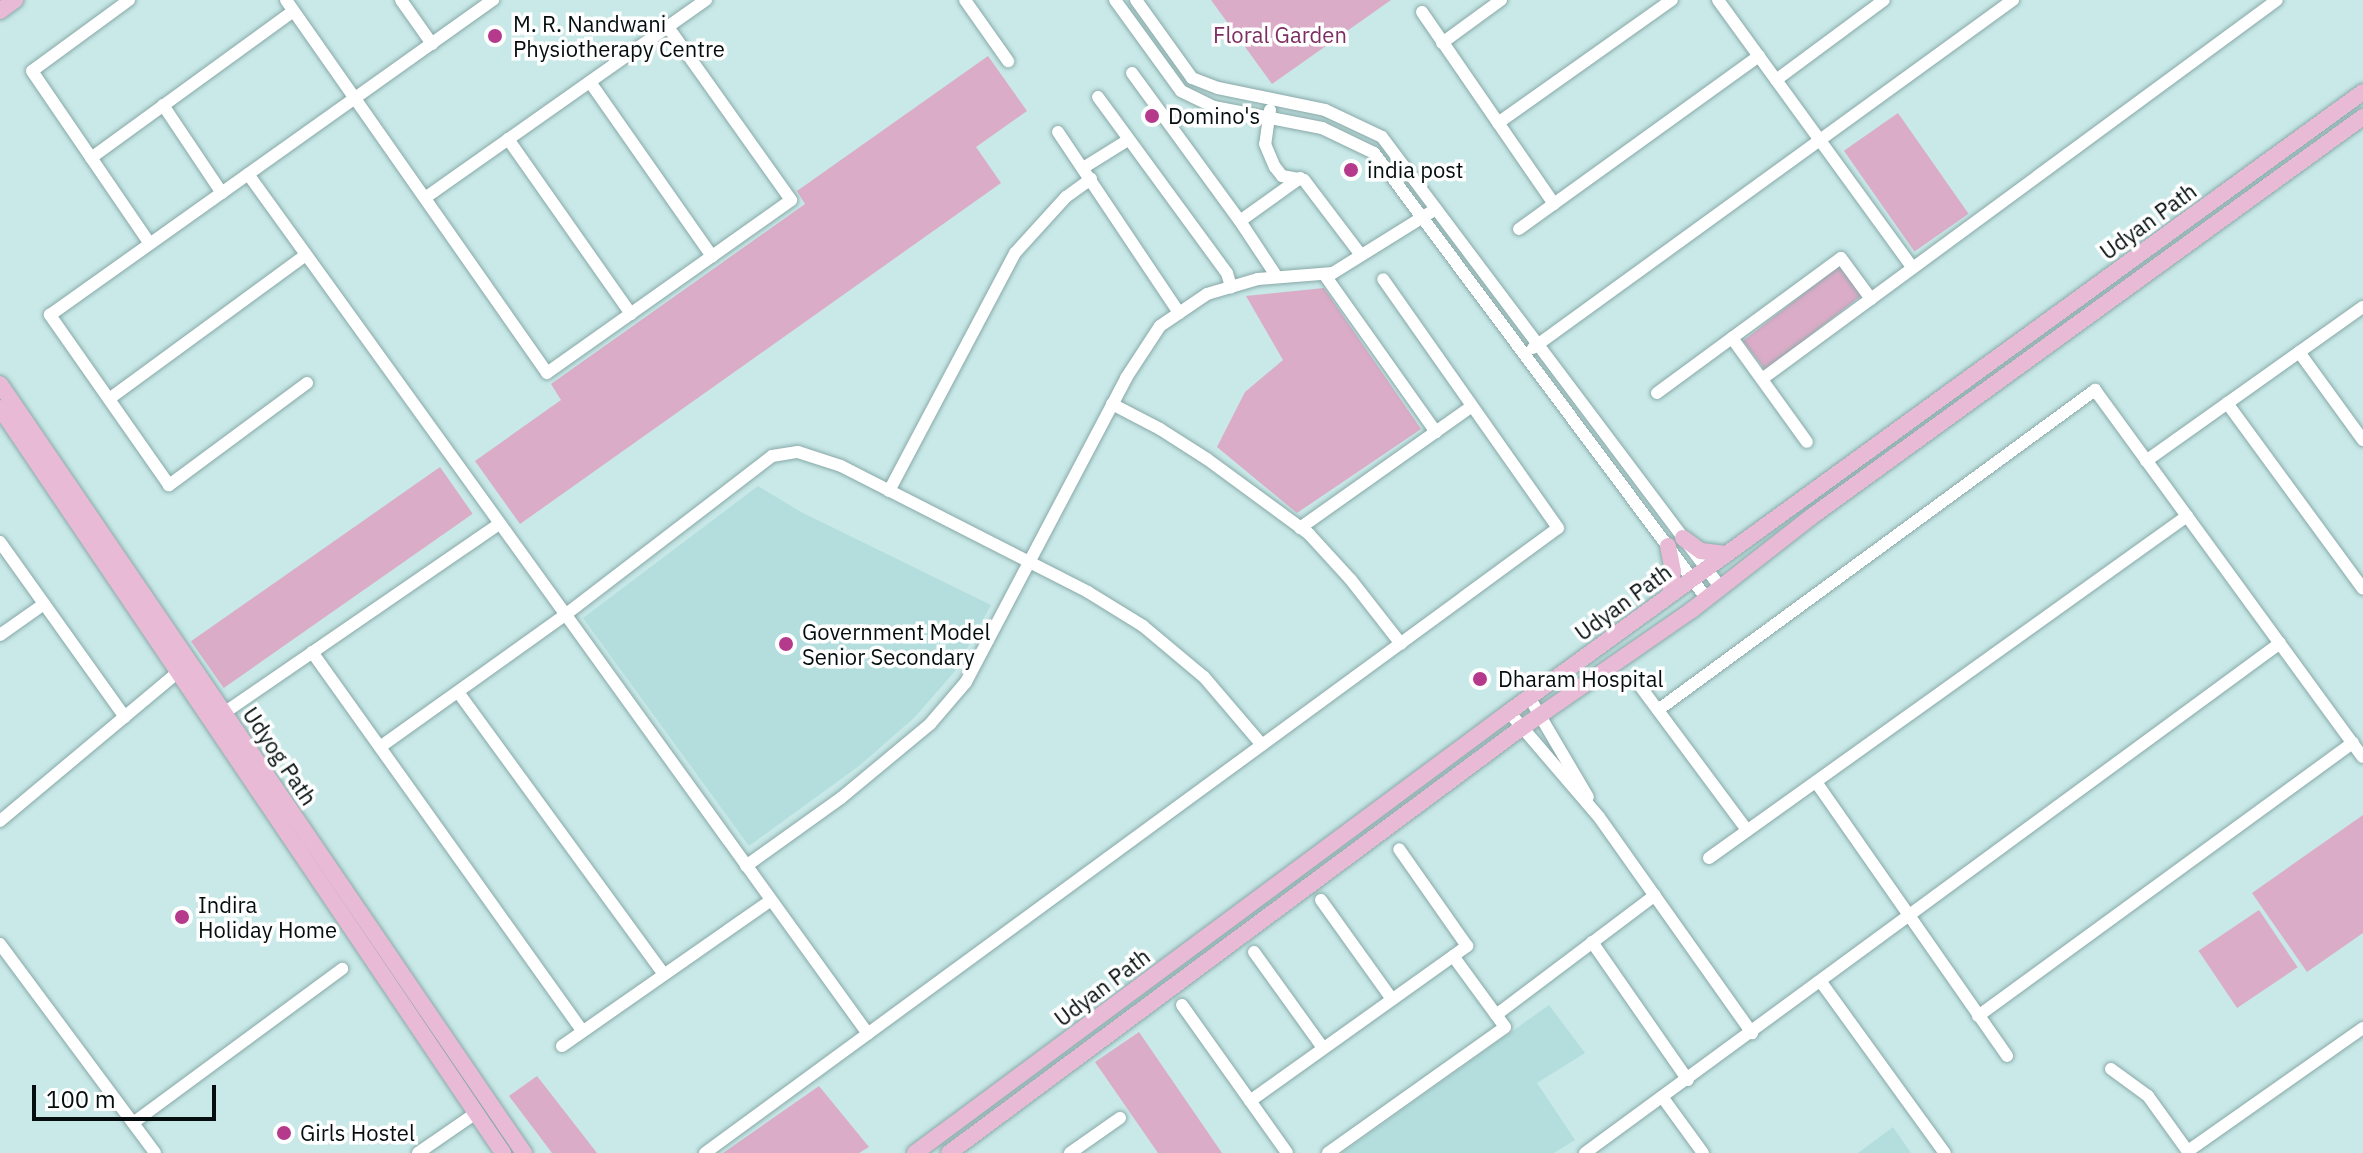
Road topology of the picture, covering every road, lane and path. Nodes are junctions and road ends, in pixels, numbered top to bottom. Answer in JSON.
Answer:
{"nodes":[{"id":1,"x":15,"y":0,"type":"edge"},
{"id":2,"x":129,"y":0,"type":"edge"},
{"id":3,"x":401,"y":0,"type":"edge"},
{"id":4,"x":493,"y":0,"type":"edge"},
{"id":5,"x":706,"y":0,"type":"edge"},
{"id":6,"x":965,"y":0,"type":"edge"},
{"id":7,"x":1115,"y":0,"type":"edge"},
{"id":8,"x":1136,"y":0,"type":"edge"},
{"id":9,"x":1501,"y":0,"type":"edge"},
{"id":10,"x":1672,"y":0,"type":"edge"},
{"id":11,"x":1884,"y":0,"type":"edge"},
{"id":12,"x":2011,"y":0,"type":"edge"},
{"id":13,"x":2277,"y":0,"type":"edge"},
{"id":14,"x":1724,"y":2,"type":"edge"},
{"id":15,"x":289,"y":5,"type":"edge"},
{"id":16,"x":0,"y":11,"type":"edge"},
{"id":17,"x":1422,"y":12,"type":"dead end"},
{"id":18,"x":668,"y":27,"type":"junction"},
{"id":19,"x":1442,"y":43,"type":"junction"},
{"id":20,"x":432,"y":44,"type":"junction"},
{"id":21,"x":1759,"y":56,"type":"junction"},
{"id":22,"x":1008,"y":61,"type":"dead end"},
{"id":23,"x":1132,"y":73,"type":"dead end"},
{"id":24,"x":1776,"y":80,"type":"junction"},
{"id":25,"x":590,"y":82,"type":"junction"},
{"id":26,"x":2363,"y":92,"type":"edge"},
{"id":27,"x":1098,"y":97,"type":"dead end"},
{"id":28,"x":354,"y":99,"type":"junction"},
{"id":29,"x":1272,"y":99,"type":"junction"},
{"id":30,"x":163,"y":105,"type":"junction"},
{"id":31,"x":2363,"y":117,"type":"edge"},
{"id":32,"x":1268,"y":118,"type":"junction"},
{"id":33,"x":1498,"y":123,"type":"junction"},
{"id":34,"x":1058,"y":132,"type":"dead end"},
{"id":35,"x":508,"y":139,"type":"junction"},
{"id":36,"x":1128,"y":140,"type":"junction"},
{"id":37,"x":1820,"y":140,"type":"junction"},
{"id":38,"x":91,"y":158,"type":"junction"},
{"id":39,"x":248,"y":174,"type":"junction"},
{"id":40,"x":1087,"y":174,"type":"junction"},
{"id":41,"x":1300,"y":178,"type":"junction"},
{"id":42,"x":222,"y":193,"type":"junction"},
{"id":43,"x":425,"y":198,"type":"junction"},
{"id":44,"x":1554,"y":204,"type":"junction"},
{"id":45,"x":1436,"y":209,"type":"junction"},
{"id":46,"x":1422,"y":218,"type":"junction"},
{"id":47,"x":1240,"y":221,"type":"junction"},
{"id":48,"x":1519,"y":229,"type":"dead end"},
{"id":49,"x":150,"y":244,"type":"junction"},
{"id":50,"x":306,"y":255,"type":"junction"},
{"id":51,"x":1361,"y":255,"type":"junction"},
{"id":52,"x":712,"y":256,"type":"junction"},
{"id":53,"x":1913,"y":268,"type":"junction"},
{"id":54,"x":1324,"y":274,"type":"junction"},
{"id":55,"x":1277,"y":277,"type":"junction"},
{"id":56,"x":1383,"y":279,"type":"dead end"},
{"id":57,"x":1231,"y":287,"type":"junction"},
{"id":58,"x":1871,"y":299,"type":"junction"},
{"id":59,"x":2363,"y":307,"type":"edge"},
{"id":60,"x":1179,"y":313,"type":"junction"},
{"id":61,"x":631,"y":314,"type":"junction"},
{"id":62,"x":1732,"y":338,"type":"junction"},
{"id":63,"x":1538,"y":345,"type":"junction"},
{"id":64,"x":2299,"y":352,"type":"junction"},
{"id":65,"x":1524,"y":354,"type":"junction"},
{"id":66,"x":1762,"y":379,"type":"junction"},
{"id":67,"x":307,"y":383,"type":"dead end"},
{"id":68,"x":0,"y":384,"type":"edge"},
{"id":69,"x":1657,"y":393,"type":"dead end"},
{"id":70,"x":109,"y":399,"type":"junction"},
{"id":71,"x":2227,"y":403,"type":"junction"},
{"id":72,"x":1112,"y":404,"type":"junction"},
{"id":73,"x":1471,"y":407,"type":"junction"},
{"id":74,"x":0,"y":408,"type":"edge"},
{"id":75,"x":1436,"y":432,"type":"junction"},
{"id":76,"x":2363,"y":440,"type":"edge"},
{"id":77,"x":1807,"y":442,"type":"dead end"},
{"id":78,"x":2146,"y":461,"type":"junction"},
{"id":79,"x":889,"y":491,"type":"junction"},
{"id":80,"x":2187,"y":516,"type":"junction"},
{"id":81,"x":499,"y":524,"type":"junction"},
{"id":82,"x":1300,"y":528,"type":"junction"},
{"id":83,"x":1683,"y":538,"type":"junction"},
{"id":84,"x":0,"y":542,"type":"edge"},
{"id":85,"x":1668,"y":546,"type":"junction"},
{"id":86,"x":1726,"y":554,"type":"junction"},
{"id":87,"x":1029,"y":563,"type":"junction"},
{"id":88,"x":1706,"y":569,"type":"junction"},
{"id":89,"x":1692,"y":579,"type":"junction"},
{"id":90,"x":1721,"y":588,"type":"junction"},
{"id":91,"x":2363,"y":589,"type":"edge"},
{"id":92,"x":1670,"y":595,"type":"junction"},
{"id":93,"x":1707,"y":599,"type":"junction"},
{"id":94,"x":44,"y":604,"type":"junction"},
{"id":95,"x":565,"y":615,"type":"junction"},
{"id":96,"x":0,"y":635,"type":"edge"},
{"id":97,"x":2280,"y":643,"type":"junction"},
{"id":98,"x":1401,"y":644,"type":"junction"},
{"id":99,"x":312,"y":652,"type":"junction"},
{"id":100,"x":178,"y":672,"type":"junction"},
{"id":101,"x":1640,"y":686,"type":"dead end"},
{"id":102,"x":458,"y":692,"type":"junction"},
{"id":103,"x":1529,"y":697,"type":"junction"},
{"id":104,"x":1658,"y":710,"type":"junction"},
{"id":105,"x":1509,"y":712,"type":"junction"},
{"id":106,"x":224,"y":713,"type":"junction"},
{"id":107,"x":1542,"y":713,"type":"junction"},
{"id":108,"x":125,"y":717,"type":"junction"},
{"id":109,"x":1520,"y":729,"type":"junction"},
{"id":110,"x":2353,"y":743,"type":"junction"},
{"id":111,"x":1262,"y":745,"type":"junction"},
{"id":112,"x":380,"y":747,"type":"junction"},
{"id":113,"x":2363,"y":757,"type":"edge"},
{"id":114,"x":1816,"y":782,"type":"junction"},
{"id":115,"x":1599,"y":817,"type":"junction"},
{"id":116,"x":0,"y":821,"type":"edge"},
{"id":117,"x":1747,"y":830,"type":"junction"},
{"id":118,"x":1399,"y":849,"type":"dead end"},
{"id":119,"x":1709,"y":858,"type":"dead end"},
{"id":120,"x":746,"y":866,"type":"junction"},
{"id":121,"x":1655,"y":895,"type":"junction"},
{"id":122,"x":771,"y":900,"type":"junction"},
{"id":123,"x":1321,"y":900,"type":"dead end"},
{"id":124,"x":1909,"y":918,"type":"junction"},
{"id":125,"x":1592,"y":942,"type":"junction"},
{"id":126,"x":0,"y":944,"type":"edge"},
{"id":127,"x":1254,"y":952,"type":"dead end"},
{"id":128,"x":1453,"y":956,"type":"junction"},
{"id":129,"x":342,"y":969,"type":"dead end"},
{"id":130,"x":664,"y":974,"type":"junction"},
{"id":131,"x":1821,"y":982,"type":"junction"},
{"id":132,"x":1392,"y":999,"type":"junction"},
{"id":133,"x":1182,"y":1005,"type":"dead end"},
{"id":134,"x":1496,"y":1015,"type":"junction"},
{"id":135,"x":1978,"y":1016,"type":"junction"},
{"id":136,"x":2363,"y":1028,"type":"edge"},
{"id":137,"x":582,"y":1031,"type":"junction"},
{"id":138,"x":1752,"y":1033,"type":"junction"},
{"id":139,"x":868,"y":1034,"type":"junction"},
{"id":140,"x":562,"y":1046,"type":"dead end"},
{"id":141,"x":1323,"y":1048,"type":"junction"},
{"id":142,"x":2007,"y":1056,"type":"dead end"},
{"id":143,"x":2111,"y":1069,"type":"dead end"},
{"id":144,"x":1688,"y":1080,"type":"junction"},
{"id":145,"x":1663,"y":1098,"type":"junction"},
{"id":146,"x":1250,"y":1101,"type":"junction"},
{"id":147,"x":476,"y":1113,"type":"junction"},
{"id":148,"x":1120,"y":1118,"type":"dead end"},
{"id":149,"x":133,"y":1123,"type":"junction"},
{"id":150,"x":2188,"y":1152,"type":"edge"},
{"id":151,"x":155,"y":1153,"type":"edge"},
{"id":152,"x":418,"y":1153,"type":"edge"},
{"id":153,"x":503,"y":1153,"type":"edge"},
{"id":154,"x":524,"y":1153,"type":"edge"},
{"id":155,"x":705,"y":1153,"type":"edge"},
{"id":156,"x":915,"y":1153,"type":"edge"},
{"id":157,"x":949,"y":1153,"type":"edge"},
{"id":158,"x":1071,"y":1153,"type":"edge"},
{"id":159,"x":1287,"y":1153,"type":"edge"},
{"id":160,"x":1328,"y":1153,"type":"edge"},
{"id":161,"x":1585,"y":1153,"type":"edge"},
{"id":162,"x":1703,"y":1153,"type":"edge"},
{"id":163,"x":1945,"y":1153,"type":"edge"}],
"edges":[{"from":1,"to":16,"type":"main road"},
{"from":2,"to":38,"type":"street"},
{"from":3,"to":20,"type":"street"},
{"from":4,"to":20,"type":"street"},
{"from":5,"to":18,"type":"street"},
{"from":6,"to":22,"type":"street"},
{"from":7,"to":32,"type":"street"},
{"from":8,"to":29,"type":"street"},
{"from":9,"to":19,"type":"street"},
{"from":10,"to":33,"type":"street"},
{"from":11,"to":24,"type":"street"},
{"from":12,"to":37,"type":"street"},
{"from":13,"to":53,"type":"street"},
{"from":14,"to":21,"type":"street"},
{"from":15,"to":28,"type":"street"},
{"from":15,"to":30,"type":"street"},
{"from":17,"to":19,"type":"street"},
{"from":18,"to":25,"type":"street"},
{"from":18,"to":52,"type":"street"},
{"from":19,"to":33,"type":"street"},
{"from":20,"to":28,"type":"street"},
{"from":21,"to":24,"type":"street"},
{"from":21,"to":44,"type":"street"},
{"from":23,"to":47,"type":"street"},
{"from":24,"to":37,"type":"street"},
{"from":25,"to":35,"type":"street"},
{"from":25,"to":52,"type":"street"},
{"from":26,"to":86,"type":"main road","name":"Udyan Path"},
{"from":27,"to":36,"type":"street"},
{"from":28,"to":39,"type":"street"},
{"from":28,"to":43,"type":"street"},
{"from":29,"to":32,"type":"street"},
{"from":29,"to":45,"type":"street"},
{"from":30,"to":38,"type":"street"},
{"from":30,"to":42,"type":"street"},
{"from":31,"to":90,"type":"main road","name":"Udyan Path"},
{"from":32,"to":41,"type":"street"},
{"from":32,"to":46,"type":"street"},
{"from":33,"to":44,"type":"street"},
{"from":34,"to":40,"type":"street"},
{"from":35,"to":43,"type":"street"},
{"from":35,"to":61,"type":"street"},
{"from":36,"to":40,"type":"street"},
{"from":36,"to":57,"type":"street"},
{"from":37,"to":53,"type":"street"},
{"from":37,"to":63,"type":"street"},
{"from":38,"to":49,"type":"street"},
{"from":39,"to":42,"type":"street"},
{"from":39,"to":50,"type":"street"},
{"from":40,"to":60,"type":"street"},
{"from":40,"to":79,"type":"street"},
{"from":41,"to":47,"type":"street"},
{"from":41,"to":51,"type":"street"},
{"from":42,"to":49,"type":"street"},
{"from":43,"to":61,"type":"street"},
{"from":44,"to":48,"type":"street"},
{"from":45,"to":46,"type":"street"},
{"from":45,"to":63,"type":"street"},
{"from":46,"to":51,"type":"street"},
{"from":46,"to":65,"type":"street"},
{"from":47,"to":55,"type":"street"},
{"from":49,"to":70,"type":"street"},
{"from":50,"to":70,"type":"street"},
{"from":50,"to":81,"type":"street"},
{"from":51,"to":54,"type":"street"},
{"from":52,"to":61,"type":"street"},
{"from":53,"to":58,"type":"street"},
{"from":54,"to":55,"type":"street"},
{"from":54,"to":75,"type":"street"},
{"from":55,"to":57,"type":"street"},
{"from":56,"to":73,"type":"street"},
{"from":57,"to":60,"type":"street"},
{"from":58,"to":62,"type":"street"},
{"from":58,"to":66,"type":"street"},
{"from":59,"to":64,"type":"street"},
{"from":60,"to":72,"type":"street"},
{"from":62,"to":66,"type":"street"},
{"from":62,"to":69,"type":"street"},
{"from":63,"to":65,"type":"street"},
{"from":63,"to":83,"type":"street"},
{"from":64,"to":71,"type":"street"},
{"from":64,"to":76,"type":"street"},
{"from":65,"to":85,"type":"street"},
{"from":66,"to":77,"type":"street"},
{"from":67,"to":70,"type":"street"},
{"from":68,"to":106,"type":"main road","name":"Udyog Path"},
{"from":71,"to":78,"type":"street"},
{"from":71,"to":91,"type":"street"},
{"from":72,"to":82,"type":"street"},
{"from":72,"to":87,"type":"street"},
{"from":73,"to":75,"type":"street"},
{"from":73,"to":98,"type":"street"},
{"from":74,"to":100,"type":"main road","name":"Udyog Path"},
{"from":75,"to":82,"type":"street"},
{"from":78,"to":80,"type":"street"},
{"from":78,"to":104,"type":"street"},
{"from":79,"to":87,"type":"street"},
{"from":79,"to":95,"type":"street"},
{"from":80,"to":97,"type":"street"},
{"from":80,"to":114,"type":"street"},
{"from":81,"to":95,"type":"street"},
{"from":81,"to":99,"type":"street"},
{"from":82,"to":98,"type":"street"},
{"from":83,"to":86,"type":"main road"},
{"from":83,"to":88,"type":"street"},
{"from":84,"to":94,"type":"street"},
{"from":85,"to":89,"type":"street"},
{"from":85,"to":92,"type":"main road"},
{"from":86,"to":88,"type":"main road","name":"Udyan Path"},
{"from":87,"to":111,"type":"street"},
{"from":87,"to":120,"type":"street"},
{"from":88,"to":89,"type":"main road","name":"Udyan Path"},
{"from":88,"to":90,"type":"street"},
{"from":89,"to":92,"type":"main road","name":"Udyan Path"},
{"from":89,"to":93,"type":"street"},
{"from":90,"to":93,"type":"main road","name":"Udyan Path"},
{"from":92,"to":103,"type":"main road","name":"Udyan Path"},
{"from":93,"to":107,"type":"main road","name":"Udyan Path"},
{"from":94,"to":96,"type":"street"},
{"from":94,"to":108,"type":"street"},
{"from":95,"to":102,"type":"street"},
{"from":95,"to":120,"type":"street"},
{"from":97,"to":110,"type":"street"},
{"from":97,"to":124,"type":"street"},
{"from":98,"to":111,"type":"street"},
{"from":99,"to":106,"type":"street"},
{"from":99,"to":112,"type":"street"},
{"from":100,"to":108,"type":"street"},
{"from":100,"to":147,"type":"main road","name":"Udyog Path"},
{"from":101,"to":104,"type":"street"},
{"from":102,"to":112,"type":"street"},
{"from":102,"to":130,"type":"street"},
{"from":103,"to":105,"type":"main road","name":"Udyan Path"},
{"from":103,"to":107,"type":"street"},
{"from":104,"to":117,"type":"street"},
{"from":105,"to":109,"type":"street"},
{"from":105,"to":156,"type":"main road","name":"Udyan Path"},
{"from":106,"to":154,"type":"main road","name":"Udyog Path"},
{"from":107,"to":109,"type":"main road","name":"Udyan Path"},
{"from":107,"to":115,"type":"street"},
{"from":108,"to":116,"type":"street"},
{"from":109,"to":115,"type":"street"},
{"from":109,"to":157,"type":"main road","name":"Udyan Path"},
{"from":110,"to":113,"type":"street"},
{"from":110,"to":135,"type":"street"},
{"from":111,"to":139,"type":"street"},
{"from":112,"to":137,"type":"street"},
{"from":114,"to":117,"type":"street"},
{"from":114,"to":124,"type":"street"},
{"from":115,"to":121,"type":"street"},
{"from":117,"to":119,"type":"street"},
{"from":118,"to":128,"type":"street"},
{"from":120,"to":122,"type":"street"},
{"from":121,"to":125,"type":"street"},
{"from":121,"to":138,"type":"street"},
{"from":122,"to":130,"type":"street"},
{"from":122,"to":139,"type":"street"},
{"from":123,"to":132,"type":"street"},
{"from":124,"to":131,"type":"street"},
{"from":124,"to":135,"type":"street"},
{"from":125,"to":134,"type":"street"},
{"from":125,"to":144,"type":"street"},
{"from":126,"to":149,"type":"street"},
{"from":127,"to":141,"type":"street"},
{"from":128,"to":132,"type":"street"},
{"from":128,"to":134,"type":"street"},
{"from":129,"to":149,"type":"street"},
{"from":130,"to":137,"type":"street"},
{"from":131,"to":138,"type":"street"},
{"from":131,"to":163,"type":"street"},
{"from":132,"to":141,"type":"street"},
{"from":133,"to":146,"type":"street"},
{"from":134,"to":160,"type":"street"},
{"from":135,"to":142,"type":"street"},
{"from":136,"to":150,"type":"street"},
{"from":137,"to":140,"type":"street"},
{"from":138,"to":144,"type":"street"},
{"from":139,"to":155,"type":"street"},
{"from":141,"to":146,"type":"street"},
{"from":143,"to":150,"type":"street"},
{"from":144,"to":145,"type":"street"},
{"from":145,"to":161,"type":"street"},
{"from":145,"to":162,"type":"street"},
{"from":146,"to":159,"type":"street"},
{"from":147,"to":152,"type":"street"},
{"from":147,"to":153,"type":"main road","name":"Udyog Path"},
{"from":148,"to":158,"type":"street"},
{"from":149,"to":151,"type":"street"}]}
